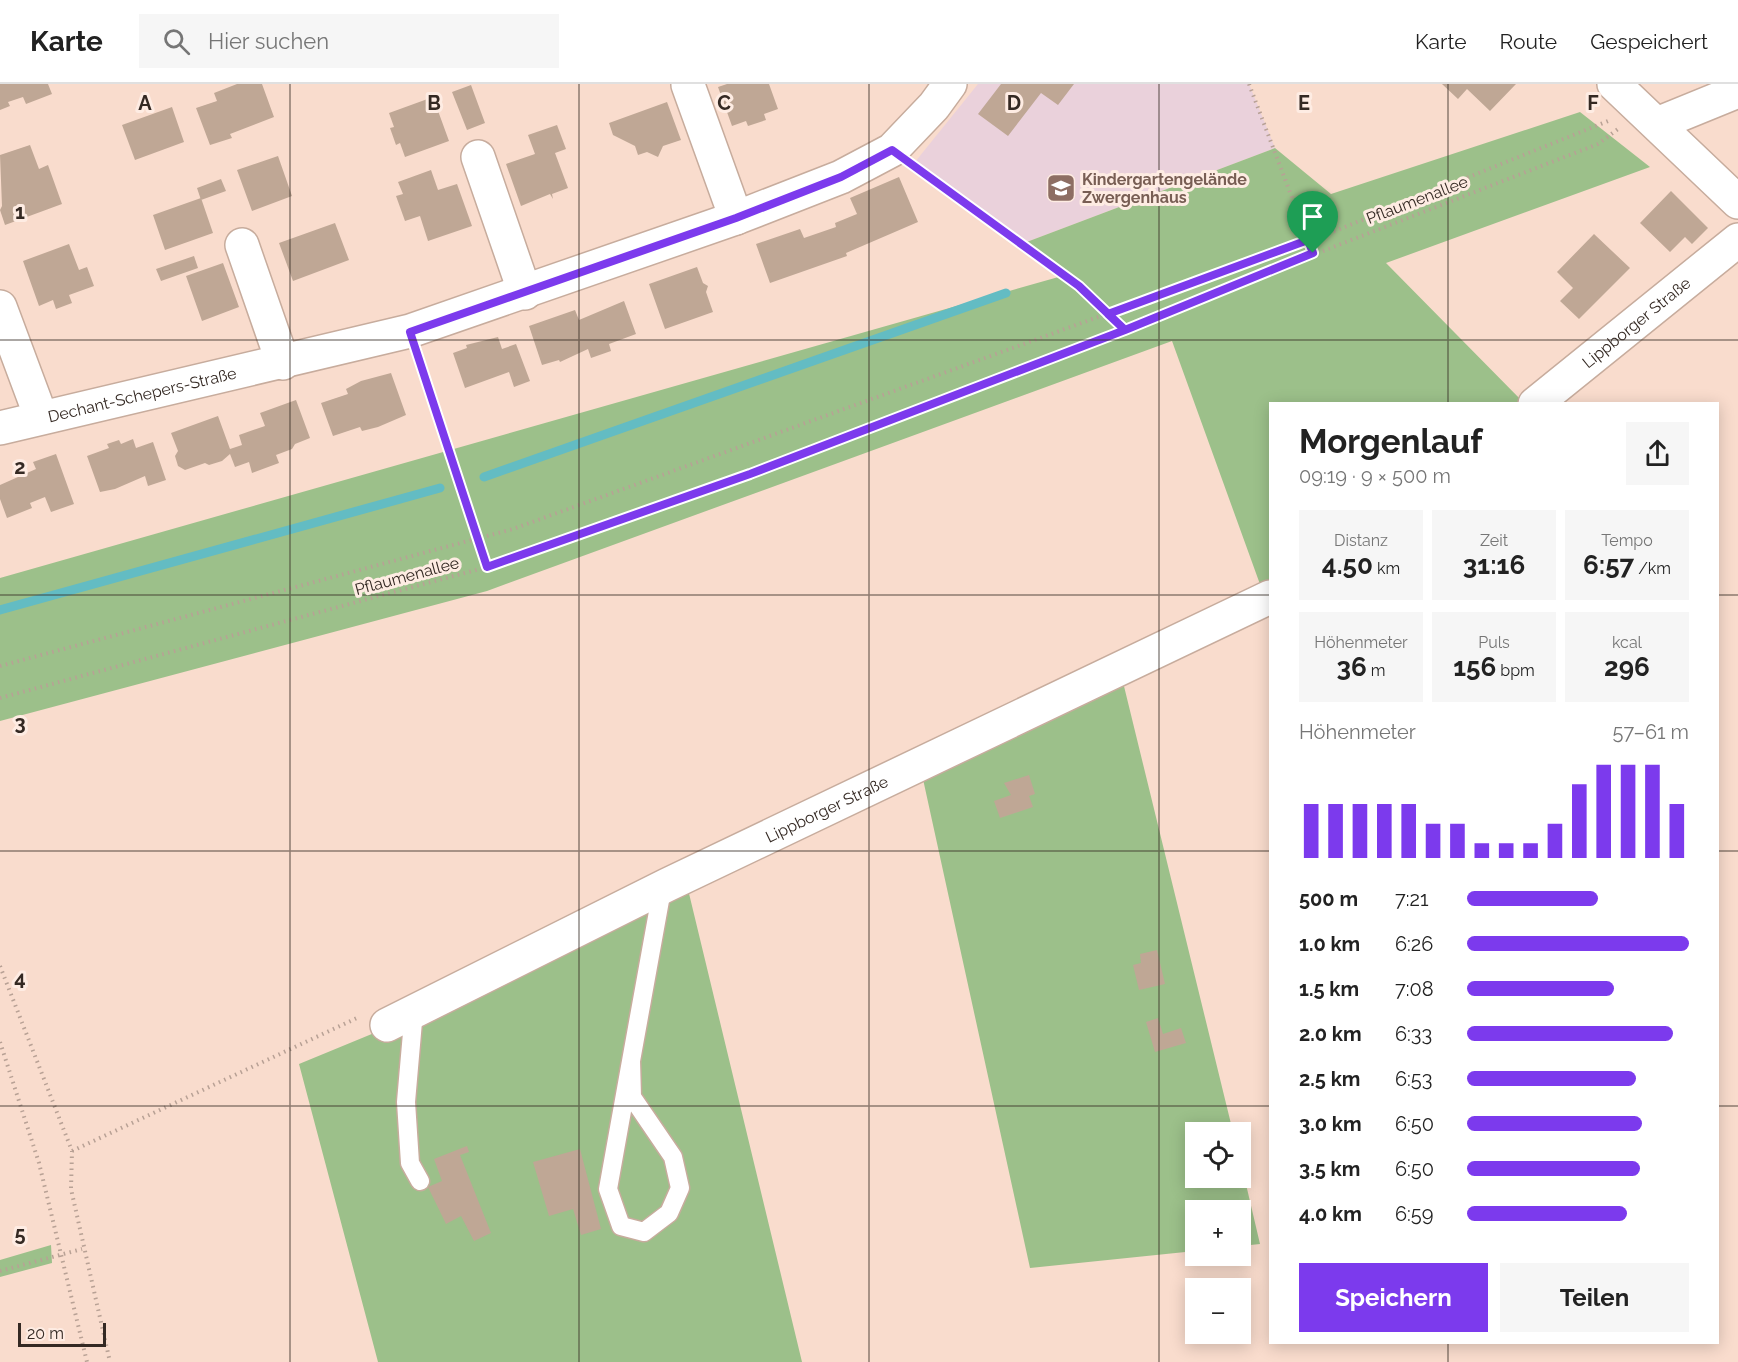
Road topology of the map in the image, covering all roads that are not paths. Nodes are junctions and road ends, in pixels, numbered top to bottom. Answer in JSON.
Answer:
{"nodes":[{"id":1,"x":950,"y":84,"type":"edge"},
{"id":2,"x":1614,"y":84,"type":"edge"},
{"id":3,"x":688,"y":85,"type":"edge"},
{"id":4,"x":1738,"y":91,"type":"edge"},
{"id":5,"x":1648,"y":115,"type":"junction"},
{"id":6,"x":478,"y":157,"type":"dead end"},
{"id":7,"x":1738,"y":202,"type":"edge"},
{"id":8,"x":736,"y":218,"type":"junction"},
{"id":9,"x":1738,"y":240,"type":"edge"},
{"id":10,"x":242,"y":244,"type":"dead end"},
{"id":11,"x":525,"y":293,"type":"junction"},
{"id":12,"x":0,"y":307,"type":"edge"},
{"id":13,"x":283,"y":363,"type":"junction"},
{"id":14,"x":1537,"y":402,"type":"edge"},
{"id":15,"x":41,"y":417,"type":"junction"},
{"id":16,"x":0,"y":428,"type":"edge"},
{"id":17,"x":1269,"y":597,"type":"edge"},
{"id":18,"x":667,"y":885,"type":"junction"},
{"id":19,"x":388,"y":1017,"type":"joint"},
{"id":20,"x":632,"y":1061,"type":"junction"},
{"id":21,"x":420,"y":1181,"type":"dead end"}],
"edges":[{"from":1,"to":8,"type":"street","name":"Dechant-Schepers-Straße"},
{"from":2,"to":5,"type":"street"},
{"from":3,"to":8,"type":"street"},
{"from":4,"to":5,"type":"street"},
{"from":5,"to":7,"type":"street"},
{"from":6,"to":11,"type":"street"},
{"from":8,"to":11,"type":"street","name":"Dechant-Schepers-Straße"},
{"from":9,"to":14,"type":"street","name":"Lippborger Straße"},
{"from":10,"to":13,"type":"street"},
{"from":11,"to":13,"type":"street","name":"Dechant-Schepers-Straße"},
{"from":12,"to":15,"type":"street"},
{"from":13,"to":15,"type":"street","name":"Dechant-Schepers-Straße"},
{"from":15,"to":16,"type":"street","name":"Dechant-Schepers-Straße"},
{"from":17,"to":18,"type":"street","name":"Lippborger Straße"},
{"from":18,"to":19,"type":"street","name":"Lippborger Straße"},
{"from":18,"to":20,"type":"lane"},
{"from":19,"to":21,"type":"lane"},
{"from":20,"to":20,"type":"lane"}]}
